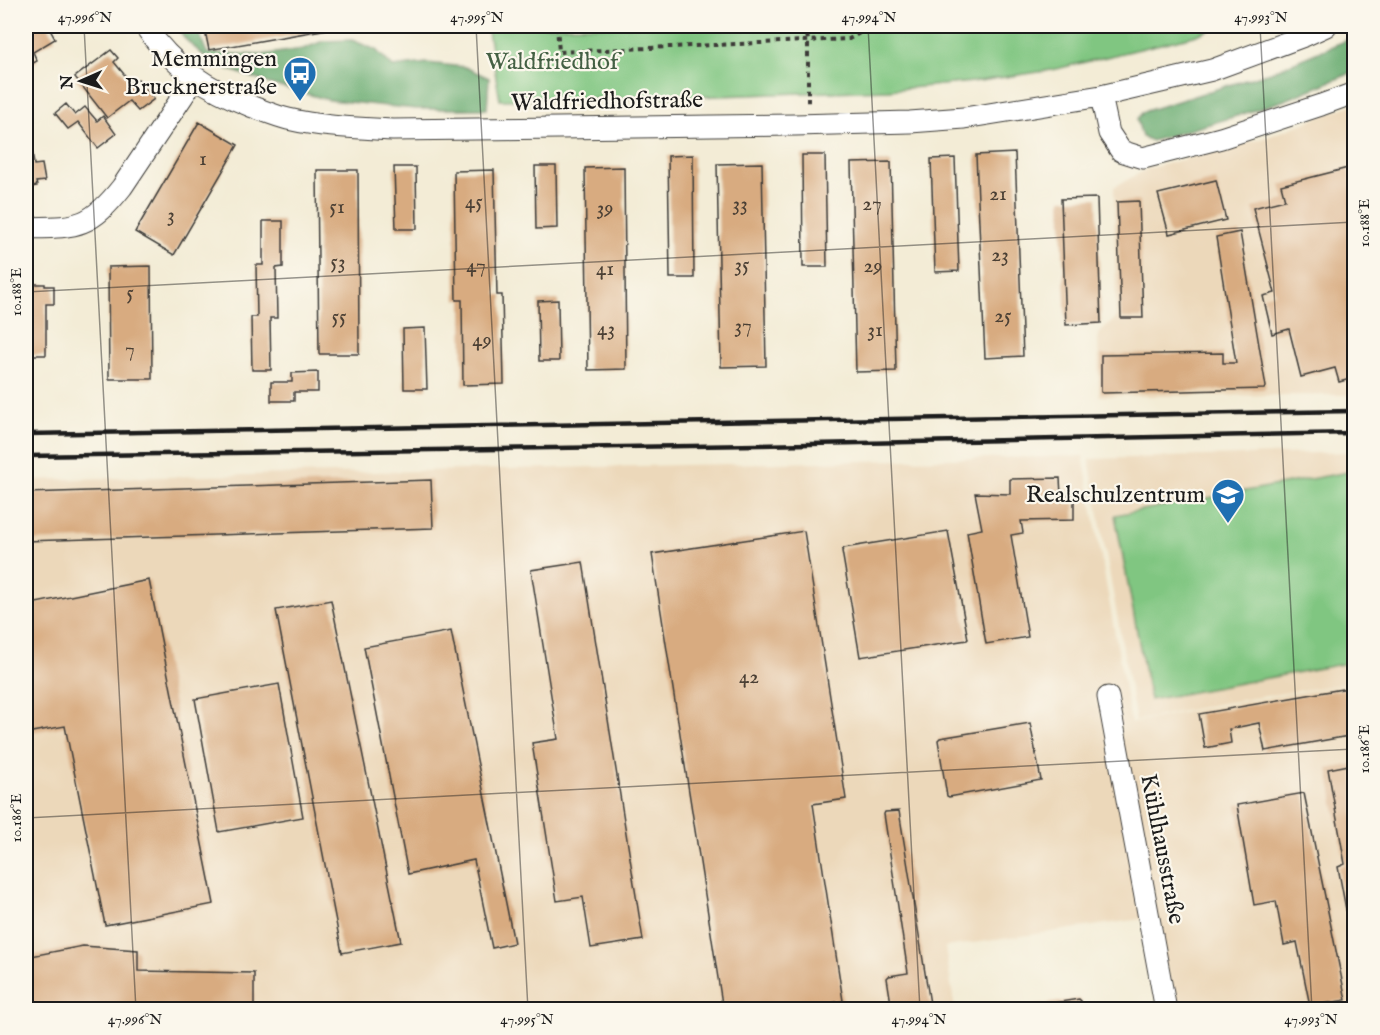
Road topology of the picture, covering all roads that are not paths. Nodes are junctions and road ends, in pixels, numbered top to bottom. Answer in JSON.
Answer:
{"nodes":[{"id":1,"x":145,"y":26,"type":"edge"},
{"id":2,"x":1326,"y":26,"type":"edge"},
{"id":3,"x":195,"y":78,"type":"junction"},
{"id":4,"x":1354,"y":93,"type":"edge"},
{"id":5,"x":1101,"y":96,"type":"junction"},
{"id":6,"x":26,"y":228,"type":"edge"},
{"id":7,"x":1108,"y":697,"type":"dead end"},
{"id":8,"x":1166,"y":1010,"type":"edge"}],
"edges":[{"from":1,"to":3,"type":"street","name":"Waldfriedhofstraße"},
{"from":2,"to":5,"type":"street","name":"Waldfriedhofstraße"},
{"from":3,"to":5,"type":"street","name":"Waldfriedhofstraße"},
{"from":3,"to":6,"type":"street"},
{"from":4,"to":5,"type":"street"},
{"from":7,"to":8,"type":"street","name":"Kühlhausstraße"}]}
